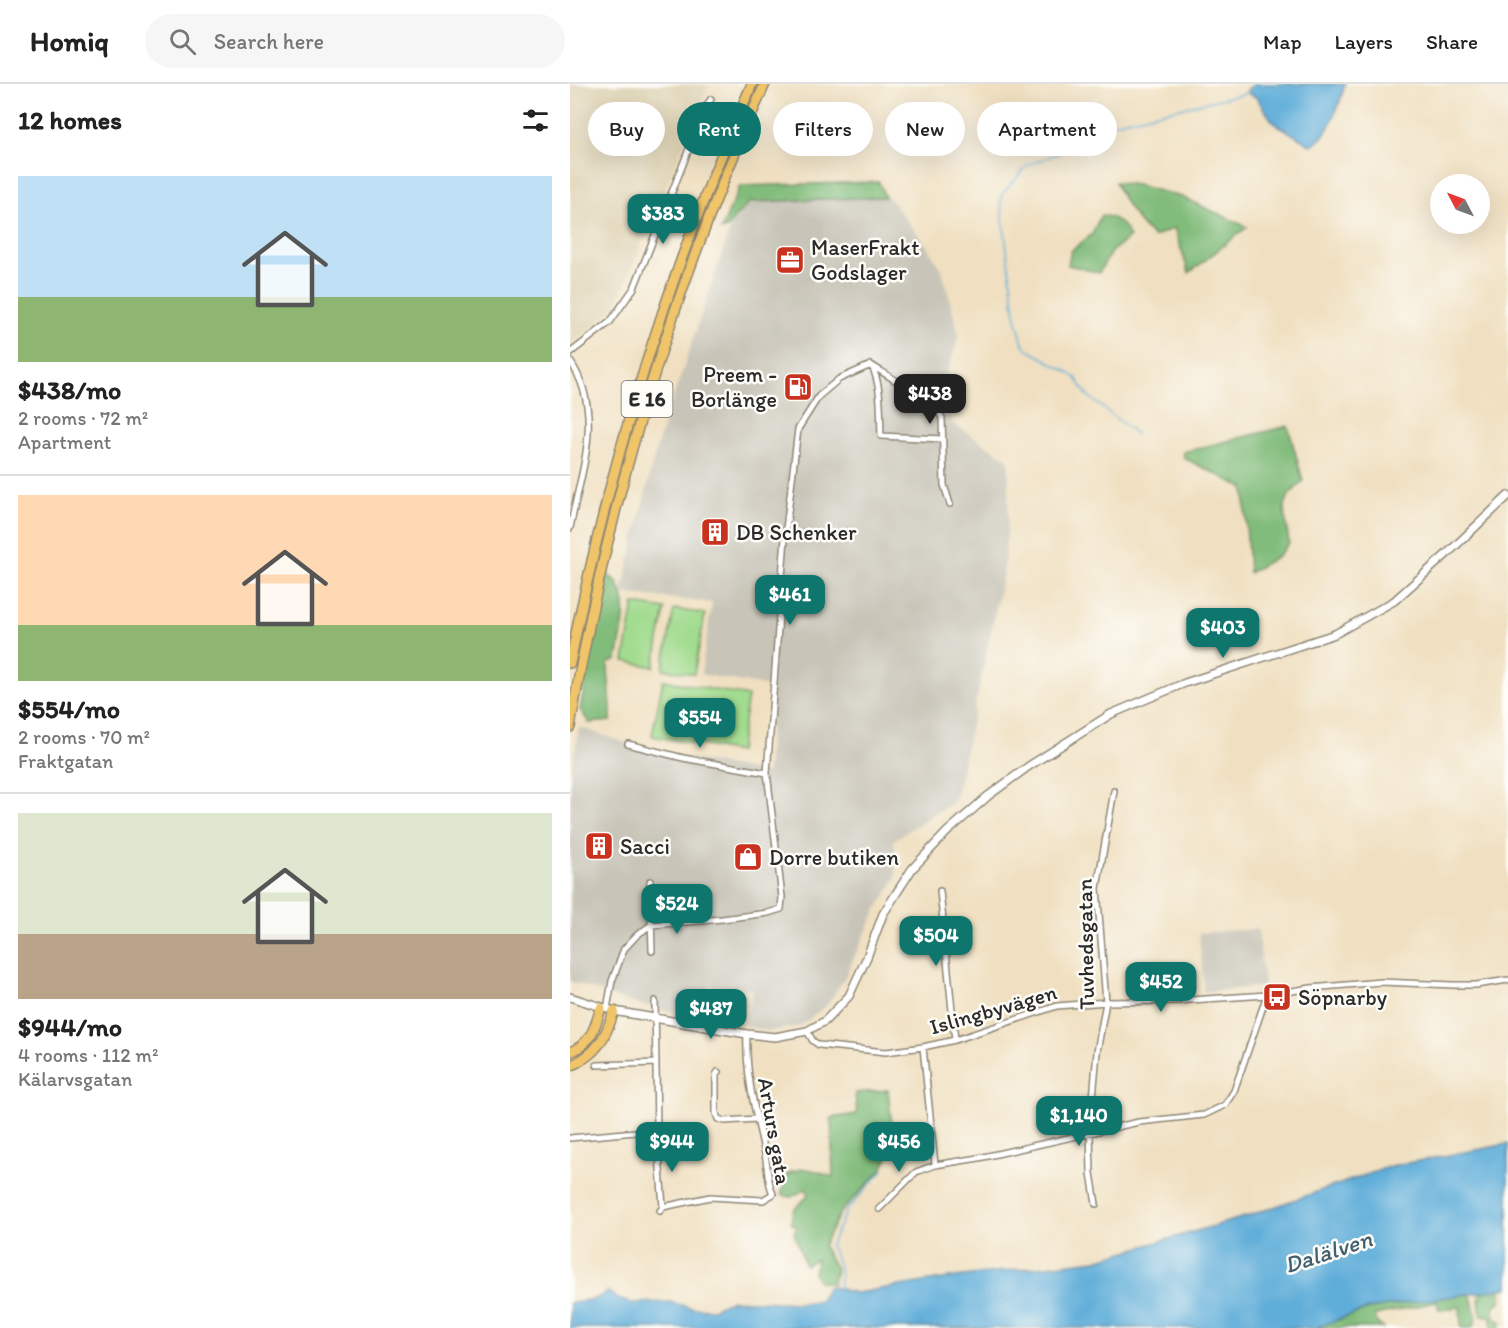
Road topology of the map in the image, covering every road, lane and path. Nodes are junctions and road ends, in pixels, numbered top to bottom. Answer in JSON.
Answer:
{"nodes":[{"id":1,"x":752,"y":84,"type":"edge"},
{"id":2,"x":765,"y":84,"type":"edge"},
{"id":3,"x":711,"y":99,"type":"dead end"},
{"id":4,"x":570,"y":353,"type":"edge"},
{"id":5,"x":570,"y":361,"type":"edge"},
{"id":6,"x":871,"y":365,"type":"junction"},
{"id":7,"x":942,"y":439,"type":"junction"},
{"id":8,"x":1508,"y":496,"type":"edge"},
{"id":9,"x":950,"y":504,"type":"dead end"},
{"id":10,"x":570,"y":528,"type":"edge"},
{"id":11,"x":570,"y":663,"type":"edge"},
{"id":12,"x":570,"y":727,"type":"edge"},
{"id":13,"x":628,"y":744,"type":"dead end"},
{"id":14,"x":767,"y":773,"type":"junction"},
{"id":15,"x":1114,"y":791,"type":"dead end"},
{"id":16,"x":650,"y":881,"type":"dead end"},
{"id":17,"x":940,"y":891,"type":"dead end"},
{"id":18,"x":651,"y":925,"type":"junction"},
{"id":19,"x":652,"y":951,"type":"dead end"},
{"id":20,"x":1508,"y":980,"type":"edge"},
{"id":21,"x":1267,"y":995,"type":"junction"},
{"id":22,"x":570,"y":998,"type":"edge"},
{"id":23,"x":655,"y":1001,"type":"dead end"},
{"id":24,"x":1106,"y":1002,"type":"junction"},
{"id":25,"x":608,"y":1009,"type":"junction"},
{"id":26,"x":655,"y":1019,"type":"junction"},
{"id":27,"x":807,"y":1031,"type":"junction"},
{"id":28,"x":747,"y":1034,"type":"junction"},
{"id":29,"x":955,"y":1040,"type":"junction"},
{"id":30,"x":923,"y":1047,"type":"junction"},
{"id":31,"x":570,"y":1052,"type":"edge"},
{"id":32,"x":656,"y":1063,"type":"junction"},
{"id":33,"x":597,"y":1065,"type":"dead end"},
{"id":34,"x":570,"y":1066,"type":"edge"},
{"id":35,"x":718,"y":1072,"type":"dead end"},
{"id":36,"x":756,"y":1119,"type":"junction"},
{"id":37,"x":657,"y":1130,"type":"junction"},
{"id":38,"x":1090,"y":1133,"type":"junction"},
{"id":39,"x":570,"y":1138,"type":"edge"},
{"id":40,"x":935,"y":1164,"type":"junction"},
{"id":41,"x":1096,"y":1204,"type":"dead end"},
{"id":42,"x":879,"y":1209,"type":"dead end"}],
"edges":[{"from":1,"to":11,"type":"highway","number":"E 16"},
{"from":2,"to":12,"type":"highway","number":"E 16"},
{"from":3,"to":4,"type":"street"},
{"from":5,"to":10,"type":"street"},
{"from":6,"to":7,"type":"street"},
{"from":6,"to":7,"type":"street"},
{"from":6,"to":14,"type":"street"},
{"from":7,"to":9,"type":"street"},
{"from":8,"to":27,"type":"street"},
{"from":13,"to":14,"type":"street"},
{"from":14,"to":18,"type":"street"},
{"from":15,"to":24,"type":"street","name":"Tuvhedsgatan"},
{"from":16,"to":18,"type":"street"},
{"from":17,"to":29,"type":"street"},
{"from":18,"to":19,"type":"street"},
{"from":18,"to":25,"type":"street"},
{"from":20,"to":21,"type":"street","name":"Islingbyvägen"},
{"from":21,"to":24,"type":"street","name":"Islingbyvägen"},
{"from":21,"to":38,"type":"street"},
{"from":22,"to":25,"type":"street"},
{"from":23,"to":26,"type":"street"},
{"from":24,"to":29,"type":"street","name":"Islingbyvägen"},
{"from":24,"to":38,"type":"street","name":"Tuvhedsgatan"},
{"from":25,"to":26,"type":"street"},
{"from":25,"to":31,"type":"highway"},
{"from":25,"to":34,"type":"highway"},
{"from":26,"to":28,"type":"street"},
{"from":26,"to":32,"type":"street"},
{"from":27,"to":28,"type":"street"},
{"from":27,"to":30,"type":"street","name":"Islingbyvägen"},
{"from":28,"to":36,"type":"street","name":"Arturs gata"},
{"from":29,"to":30,"type":"street","name":"Islingbyvägen"},
{"from":30,"to":40,"type":"street"},
{"from":32,"to":33,"type":"street"},
{"from":32,"to":37,"type":"street"},
{"from":35,"to":36,"type":"street"},
{"from":36,"to":37,"type":"street","name":"Arturs gata"},
{"from":37,"to":39,"type":"street"},
{"from":38,"to":40,"type":"street"},
{"from":38,"to":41,"type":"street","name":"Tuvhedsgatan"},
{"from":40,"to":42,"type":"street"}]}
